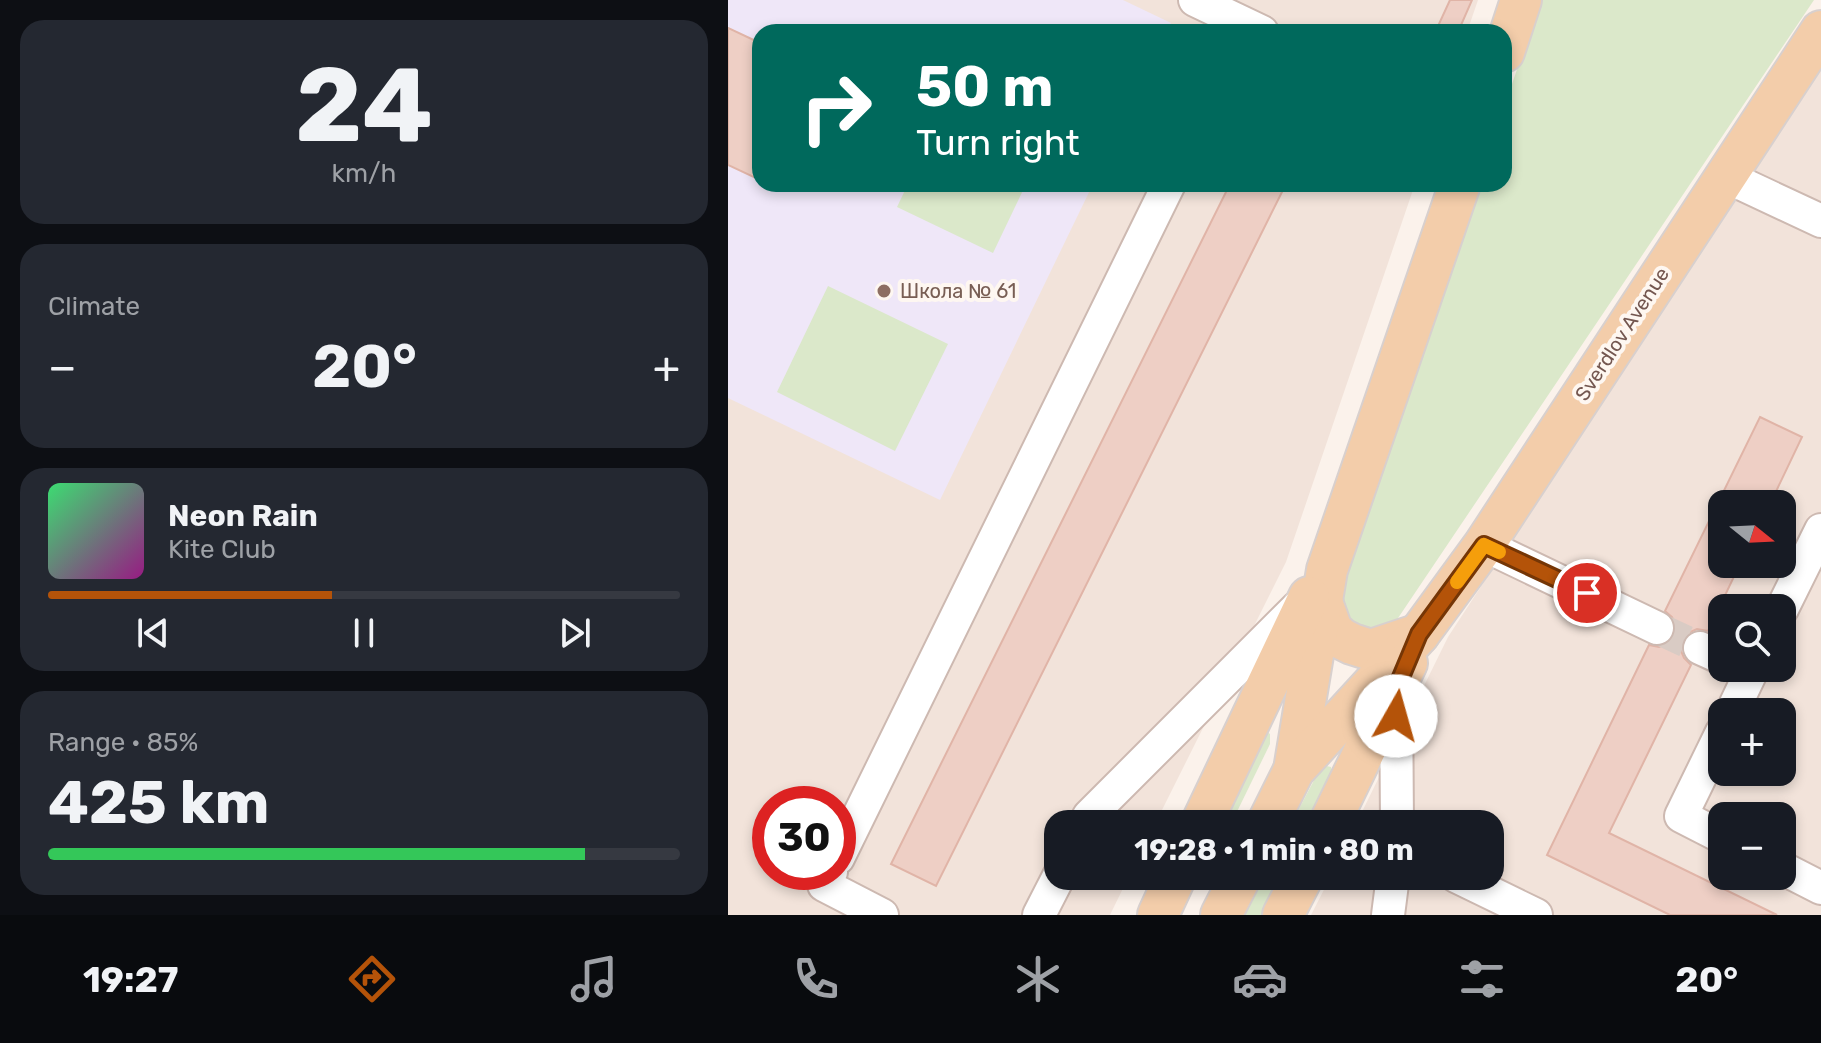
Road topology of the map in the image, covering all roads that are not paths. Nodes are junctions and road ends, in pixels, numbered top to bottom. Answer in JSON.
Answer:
{"nodes":[{"id":1,"x":1195,"y":0,"type":"edge"},
{"id":2,"x":1521,"y":0,"type":"edge"},
{"id":3,"x":1240,"y":24,"type":"edge"},
{"id":4,"x":1512,"y":28,"type":"edge"},
{"id":5,"x":1821,"y":31,"type":"edge"},
{"id":6,"x":1725,"y":176,"type":"junction"},
{"id":7,"x":1165,"y":192,"type":"edge"},
{"id":8,"x":1457,"y":192,"type":"edge"},
{"id":9,"x":1821,"y":221,"type":"edge"},
{"id":10,"x":1821,"y":530,"type":"edge"},
{"id":11,"x":1484,"y":545,"type":"junction"},
{"id":12,"x":1319,"y":588,"type":"junction"},
{"id":13,"x":1789,"y":594,"type":"edge"},
{"id":14,"x":1657,"y":628,"type":"tunnel mouth"},
{"id":15,"x":1419,"y":634,"type":"junction"},
{"id":16,"x":1396,"y":689,"type":"junction"},
{"id":17,"x":1708,"y":761,"type":"edge"},
{"id":18,"x":1294,"y":770,"type":"junction"},
{"id":19,"x":1097,"y":810,"type":"edge"},
{"id":20,"x":1208,"y":810,"type":"edge"},
{"id":21,"x":1274,"y":810,"type":"edge"},
{"id":22,"x":1336,"y":810,"type":"edge"},
{"id":23,"x":1397,"y":810,"type":"edge"},
{"id":24,"x":856,"y":821,"type":"edge"},
{"id":25,"x":1708,"y":830,"type":"edge"},
{"id":26,"x":1796,"y":875,"type":"edge"},
{"id":27,"x":1821,"y":888,"type":"edge"},
{"id":28,"x":834,"y":890,"type":"edge"},
{"id":29,"x":1052,"y":890,"type":"edge"},
{"id":30,"x":1170,"y":890,"type":"edge"},
{"id":31,"x":1234,"y":890,"type":"edge"},
{"id":32,"x":1296,"y":890,"type":"edge"},
{"id":33,"x":1391,"y":890,"type":"edge"},
{"id":34,"x":1485,"y":890,"type":"edge"},
{"id":35,"x":1821,"y":905,"type":"edge"},
{"id":36,"x":882,"y":915,"type":"edge"},
{"id":37,"x":1039,"y":915,"type":"edge"},
{"id":38,"x":1158,"y":915,"type":"edge"},
{"id":39,"x":1221,"y":915,"type":"edge"},
{"id":40,"x":1283,"y":915,"type":"edge"},
{"id":41,"x":1388,"y":915,"type":"edge"},
{"id":42,"x":1536,"y":915,"type":"edge"},
{"id":43,"x":1816,"y":915,"type":"edge"}],
"edges":[{"from":1,"to":3,"type":"street"},
{"from":2,"to":4,"type":"main road"},
{"from":5,"to":6,"type":"main road","name":"Sverdlov Avenue"},
{"from":6,"to":9,"type":"street"},
{"from":6,"to":11,"type":"main road","name":"Sverdlov Avenue"},
{"from":7,"to":24,"type":"street"},
{"from":8,"to":12,"type":"main road","name":"Sverdlov Avenue"},
{"from":10,"to":13,"type":"street"},
{"from":11,"to":14,"type":"street"},
{"from":11,"to":15,"type":"main road","name":"Sverdlov Avenue"},
{"from":12,"to":15,"type":"main road"},
{"from":12,"to":18,"type":"main road","name":"Sverdlov Avenue"},
{"from":12,"to":19,"type":"street"},
{"from":12,"to":20,"type":"main road","name":"Sverdlov Avenue"},
{"from":15,"to":16,"type":"main road","name":"Sverdlov Avenue"},
{"from":15,"to":18,"type":"main road","name":"Sverdlov Avenue"},
{"from":16,"to":22,"type":"main road","name":"Sverdlov Avenue"},
{"from":16,"to":23,"type":"street"},
{"from":17,"to":25,"type":"street"},
{"from":18,"to":21,"type":"main road","name":"Sverdlov Avenue"},
{"from":26,"to":27,"type":"street"},
{"from":28,"to":36,"type":"street"},
{"from":29,"to":37,"type":"street"},
{"from":30,"to":38,"type":"main road"},
{"from":31,"to":39,"type":"main road"},
{"from":32,"to":40,"type":"main road"},
{"from":33,"to":41,"type":"street"},
{"from":34,"to":42,"type":"street"},
{"from":35,"to":43,"type":"street"}]}
